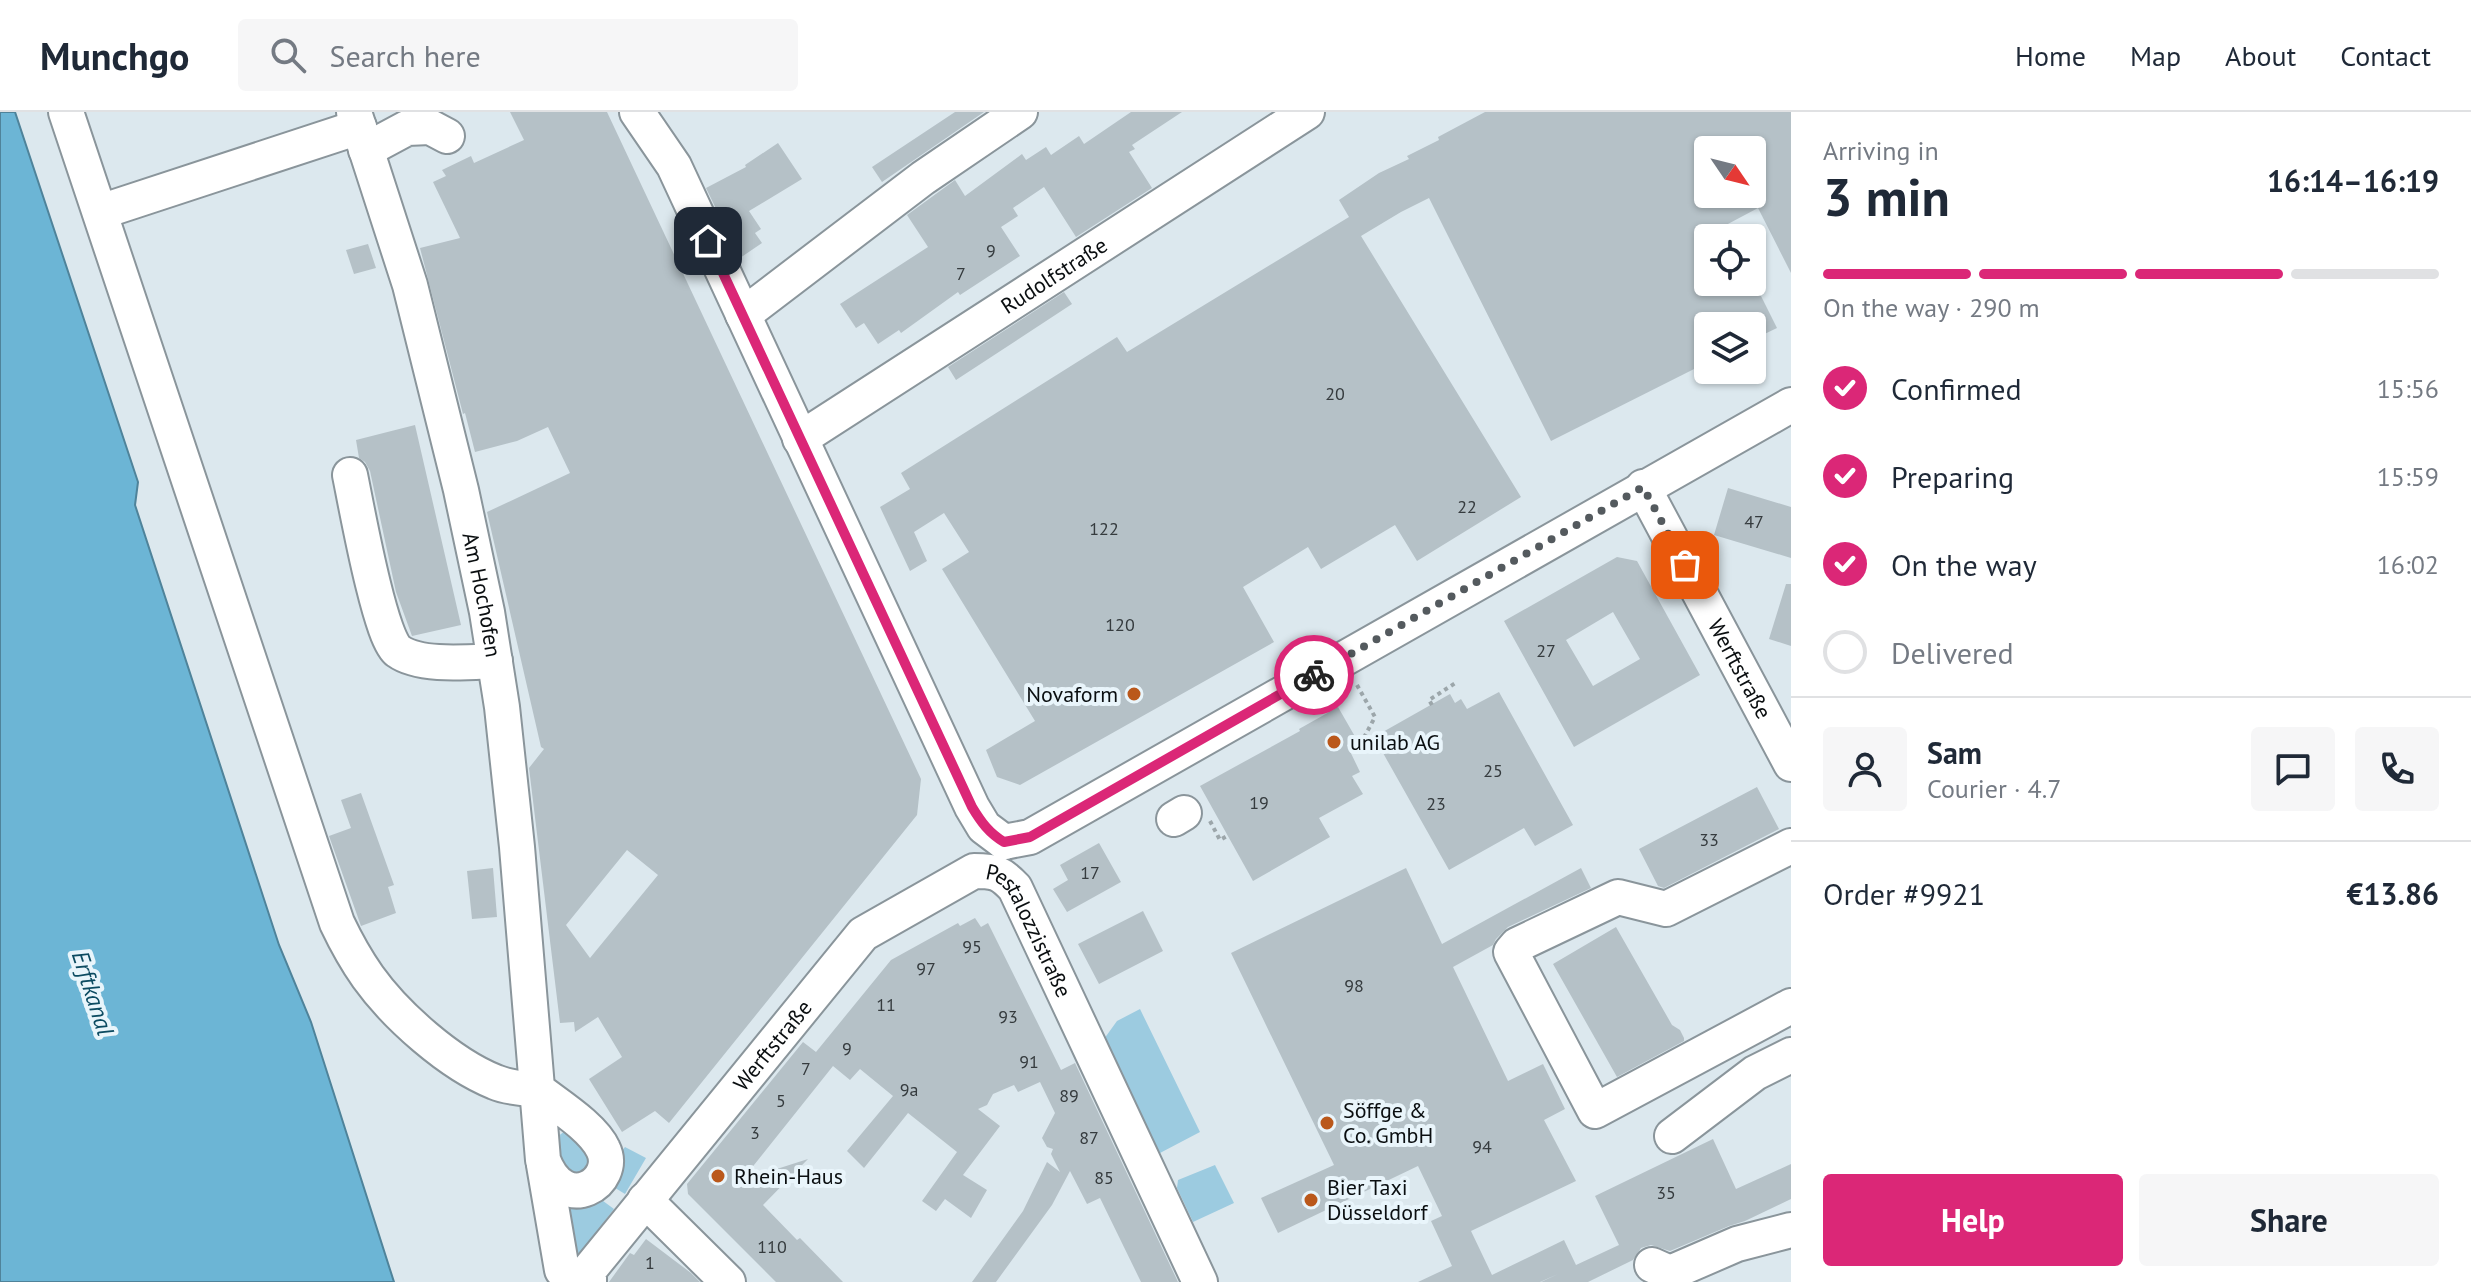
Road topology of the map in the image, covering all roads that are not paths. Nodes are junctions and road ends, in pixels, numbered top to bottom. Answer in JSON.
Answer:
{"nodes":[{"id":1,"x":66,"y":112,"type":"edge"},
{"id":2,"x":637,"y":112,"type":"edge"},
{"id":3,"x":1020,"y":112,"type":"edge"},
{"id":4,"x":1307,"y":112,"type":"edge"},
{"id":5,"x":359,"y":130,"type":"edge"},
{"id":6,"x":447,"y":136,"type":"dead end"},
{"id":7,"x":100,"y":212,"type":"junction"},
{"id":8,"x":743,"y":315,"type":"junction"},
{"id":9,"x":1791,"y":405,"type":"edge"},
{"id":10,"x":800,"y":439,"type":"junction"},
{"id":11,"x":350,"y":475,"type":"dead end"},
{"id":12,"x":1643,"y":487,"type":"junction"},
{"id":13,"x":495,"y":661,"type":"junction"},
{"id":14,"x":1791,"y":764,"type":"edge"},
{"id":15,"x":1791,"y":846,"type":"edge"},
{"id":16,"x":999,"y":857,"type":"junction"},
{"id":17,"x":1791,"y":1006,"type":"edge"},
{"id":18,"x":1791,"y":1055,"type":"edge"},
{"id":19,"x":538,"y":1090,"type":"junction"},
{"id":20,"x":1672,"y":1136,"type":"dead end"},
{"id":21,"x":543,"y":1160,"type":"junction"},
{"id":22,"x":645,"y":1200,"type":"junction"},
{"id":23,"x":1791,"y":1230,"type":"edge"},
{"id":24,"x":1652,"y":1265,"type":"dead end"},
{"id":25,"x":580,"y":1274,"type":"edge"},
{"id":26,"x":728,"y":1282,"type":"edge"},
{"id":27,"x":1200,"y":1282,"type":"edge"}],
"edges":[{"from":1,"to":7,"type":"street"},
{"from":2,"to":8,"type":"street","name":"Pestalozzistraße"},
{"from":3,"to":8,"type":"street"},
{"from":4,"to":10,"type":"street","name":"Rudolfstraße"},
{"from":5,"to":6,"type":"street"},
{"from":5,"to":7,"type":"street"},
{"from":5,"to":13,"type":"street","name":"Am Hochofen"},
{"from":7,"to":19,"type":"street"},
{"from":8,"to":10,"type":"street","name":"Pestalozzistraße"},
{"from":9,"to":12,"type":"street","name":"Werftstraße"},
{"from":10,"to":16,"type":"street","name":"Pestalozzistraße"},
{"from":11,"to":13,"type":"street"},
{"from":12,"to":14,"type":"street","name":"Werftstraße"},
{"from":12,"to":16,"type":"street","name":"Werftstraße"},
{"from":13,"to":19,"type":"street","name":"Am Hochofen"},
{"from":15,"to":17,"type":"street"},
{"from":16,"to":22,"type":"street","name":"Werftstraße"},
{"from":16,"to":27,"type":"street","name":"Pestalozzistraße"},
{"from":18,"to":20,"type":"street"},
{"from":19,"to":21,"type":"street","name":"Am Hochofen"},
{"from":19,"to":21,"type":"street"},
{"from":21,"to":25,"type":"street","name":"Am Hochofen"},
{"from":22,"to":25,"type":"street","name":"Werftstraße"},
{"from":22,"to":26,"type":"street"},
{"from":23,"to":24,"type":"street"}]}
